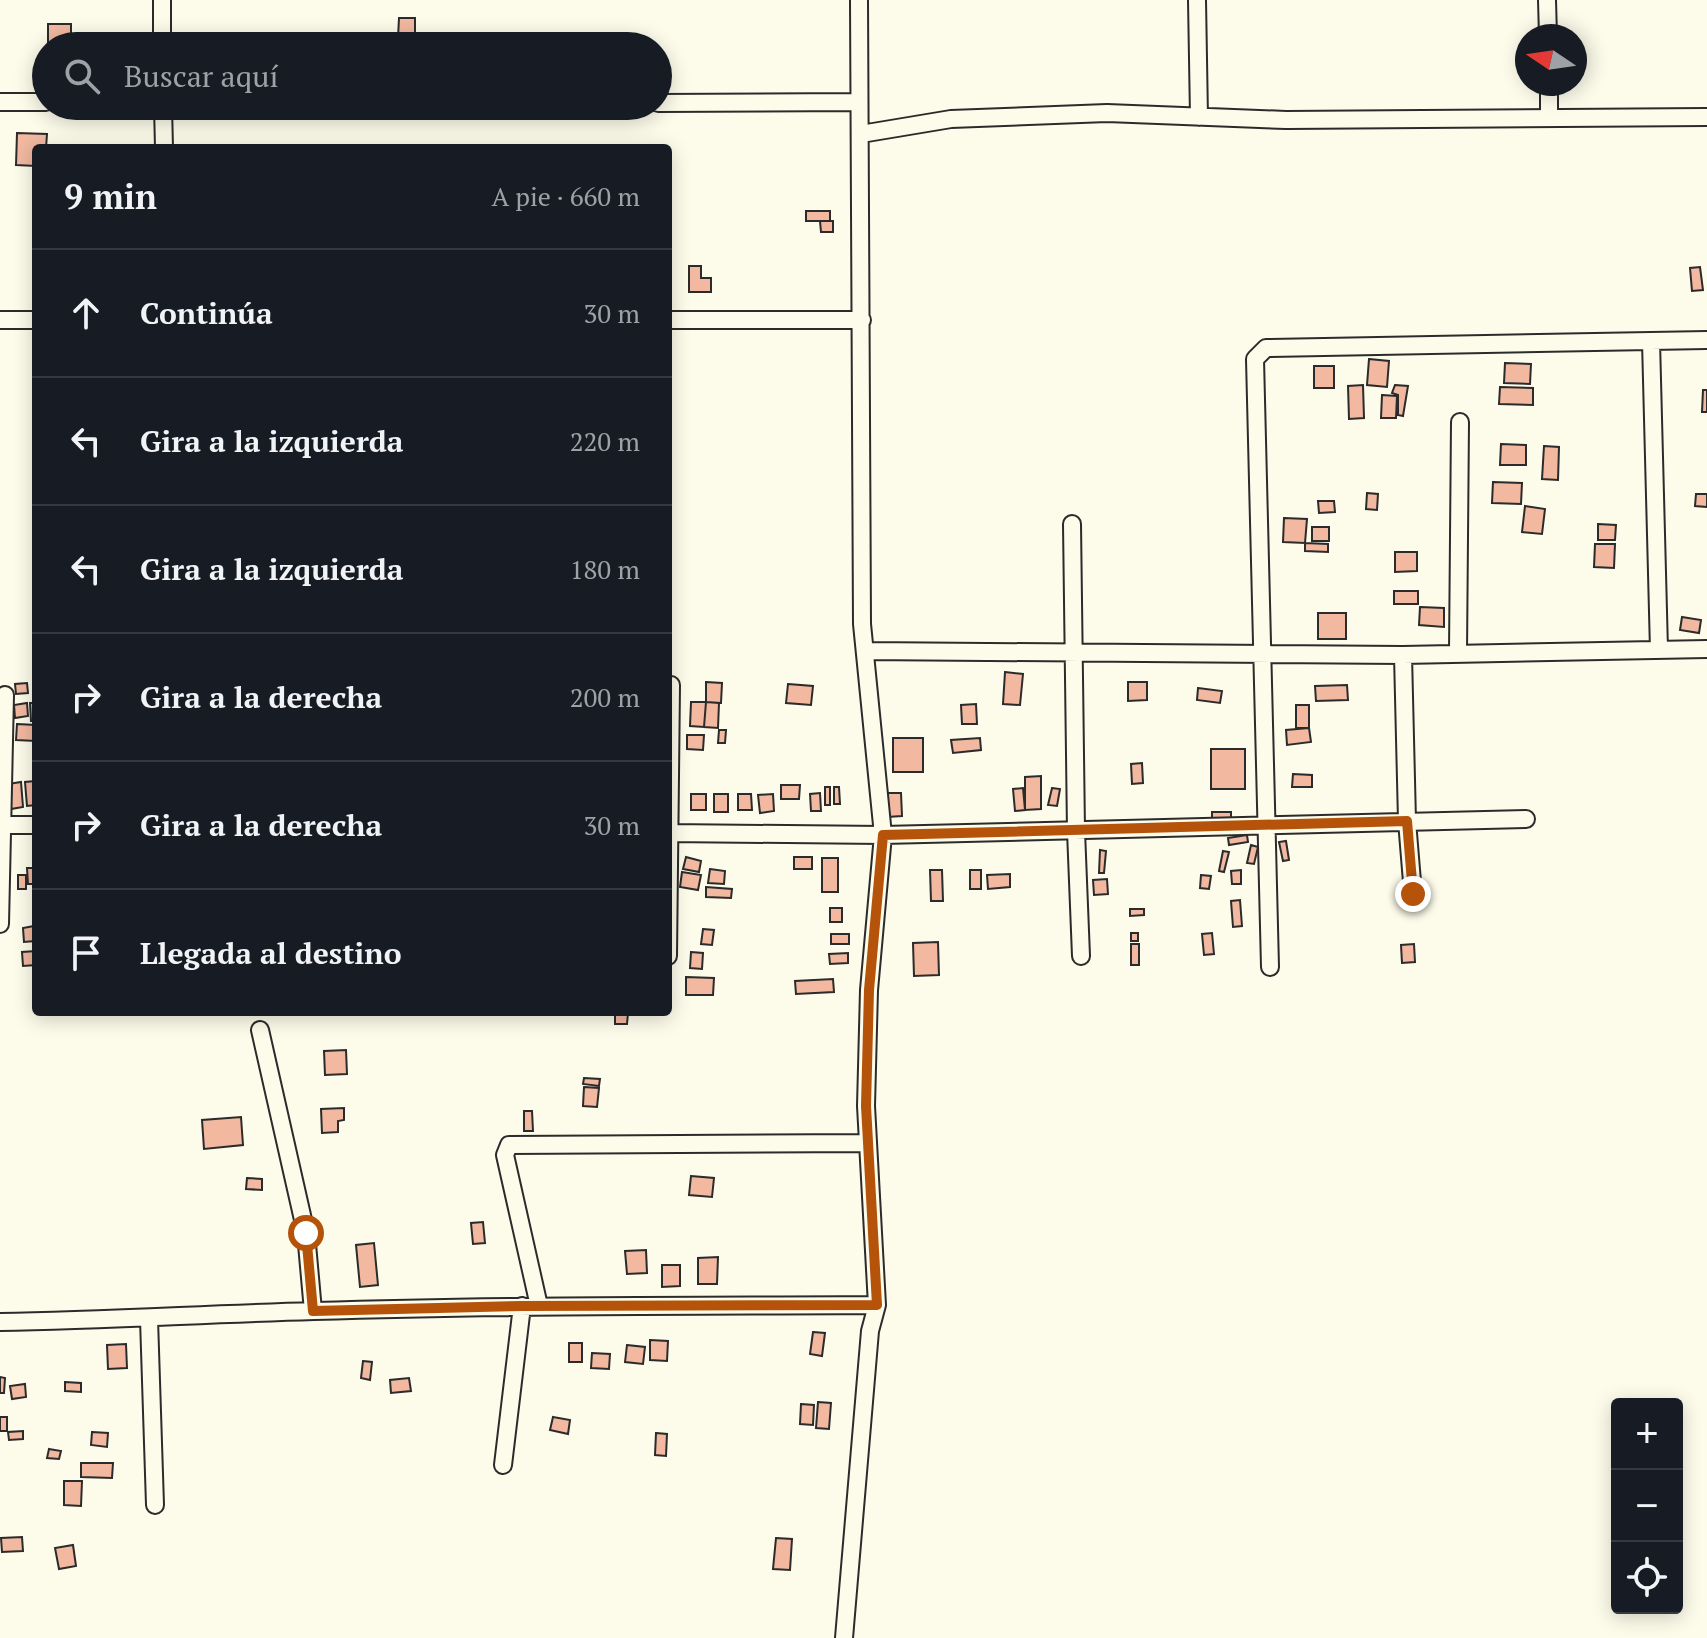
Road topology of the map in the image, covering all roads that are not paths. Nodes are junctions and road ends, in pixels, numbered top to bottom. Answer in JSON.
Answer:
{"nodes":[{"id":1,"x":162,"y":0,"type":"edge"},
{"id":2,"x":859,"y":0,"type":"edge"},
{"id":3,"x":1197,"y":0,"type":"edge"},
{"id":4,"x":1547,"y":0,"type":"edge"},
{"id":5,"x":1548,"y":24,"type":"edge"},
{"id":6,"x":162,"y":32,"type":"edge"},
{"id":7,"x":1549,"y":96,"type":"edge"},
{"id":8,"x":0,"y":102,"type":"edge"},
{"id":9,"x":32,"y":102,"type":"edge"},
{"id":10,"x":859,"y":102,"type":"junction"},
{"id":11,"x":672,"y":103,"type":"edge"},
{"id":12,"x":1199,"y":117,"type":"junction"},
{"id":13,"x":1549,"y":117,"type":"junction"},
{"id":14,"x":1707,"y":117,"type":"edge"},
{"id":15,"x":163,"y":120,"type":"edge"},
{"id":16,"x":861,"y":134,"type":"junction"},
{"id":17,"x":164,"y":144,"type":"edge"},
{"id":18,"x":0,"y":320,"type":"edge"},
{"id":19,"x":32,"y":320,"type":"edge"},
{"id":20,"x":672,"y":320,"type":"edge"},
{"id":21,"x":862,"y":320,"type":"junction"},
{"id":22,"x":1707,"y":340,"type":"edge"},
{"id":23,"x":1651,"y":341,"type":"junction"},
{"id":24,"x":1460,"y":422,"type":"dead end"},
{"id":25,"x":1072,"y":524,"type":"dead end"},
{"id":26,"x":1707,"y":649,"type":"edge"},
{"id":27,"x":1659,"y":650,"type":"junction"},
{"id":28,"x":865,"y":651,"type":"junction"},
{"id":29,"x":1074,"y":652,"type":"junction"},
{"id":30,"x":1263,"y":653,"type":"junction"},
{"id":31,"x":1458,"y":653,"type":"junction"},
{"id":32,"x":1403,"y":655,"type":"junction"},
{"id":33,"x":5,"y":695,"type":"dead end"},
{"id":34,"x":1526,"y":819,"type":"dead end"},
{"id":35,"x":1407,"y":821,"type":"junction"},
{"id":36,"x":1,"y":825,"type":"edge"},
{"id":37,"x":32,"y":825,"type":"edge"},
{"id":38,"x":1265,"y":826,"type":"junction"},
{"id":39,"x":1076,"y":831,"type":"junction"},
{"id":40,"x":672,"y":833,"type":"edge"},
{"id":41,"x":883,"y":835,"type":"junction"},
{"id":42,"x":1413,"y":894,"type":"dead end"},
{"id":43,"x":0,"y":924,"type":"edge"},
{"id":44,"x":1081,"y":956,"type":"dead end"},
{"id":45,"x":1270,"y":967,"type":"dead end"},
{"id":46,"x":260,"y":1030,"type":"dead end"},
{"id":47,"x":868,"y":1143,"type":"junction"},
{"id":48,"x":877,"y":1305,"type":"junction"},
{"id":49,"x":531,"y":1306,"type":"junction"},
{"id":50,"x":313,"y":1311,"type":"junction"},
{"id":51,"x":149,"y":1319,"type":"junction"},
{"id":52,"x":0,"y":1322,"type":"edge"},
{"id":53,"x":503,"y":1465,"type":"dead end"},
{"id":54,"x":155,"y":1505,"type":"dead end"},
{"id":55,"x":844,"y":1638,"type":"edge"}],
"edges":[{"from":1,"to":6,"type":"street"},
{"from":2,"to":10,"type":"street"},
{"from":3,"to":12,"type":"street"},
{"from":4,"to":5,"type":"street"},
{"from":7,"to":13,"type":"street"},
{"from":8,"to":9,"type":"street"},
{"from":10,"to":11,"type":"street"},
{"from":10,"to":16,"type":"street"},
{"from":12,"to":13,"type":"street"},
{"from":12,"to":16,"type":"street"},
{"from":13,"to":14,"type":"street"},
{"from":15,"to":17,"type":"street"},
{"from":16,"to":21,"type":"street"},
{"from":18,"to":19,"type":"street"},
{"from":20,"to":21,"type":"street"},
{"from":21,"to":28,"type":"street"},
{"from":22,"to":23,"type":"street"},
{"from":23,"to":27,"type":"street"},
{"from":23,"to":30,"type":"street"},
{"from":24,"to":31,"type":"street"},
{"from":25,"to":29,"type":"street"},
{"from":26,"to":27,"type":"street"},
{"from":27,"to":31,"type":"street"},
{"from":28,"to":29,"type":"street"},
{"from":28,"to":41,"type":"street"},
{"from":29,"to":30,"type":"street"},
{"from":29,"to":39,"type":"street"},
{"from":30,"to":32,"type":"street"},
{"from":30,"to":38,"type":"street"},
{"from":31,"to":32,"type":"street"},
{"from":32,"to":35,"type":"street"},
{"from":33,"to":36,"type":"street"},
{"from":34,"to":35,"type":"street"},
{"from":35,"to":38,"type":"street"},
{"from":35,"to":42,"type":"street"},
{"from":36,"to":37,"type":"street"},
{"from":36,"to":43,"type":"street"},
{"from":38,"to":39,"type":"street"},
{"from":38,"to":45,"type":"street"},
{"from":39,"to":41,"type":"street"},
{"from":39,"to":44,"type":"street"},
{"from":40,"to":41,"type":"street"},
{"from":41,"to":47,"type":"street"},
{"from":46,"to":50,"type":"street"},
{"from":47,"to":48,"type":"street"},
{"from":47,"to":49,"type":"street"},
{"from":48,"to":49,"type":"street"},
{"from":48,"to":55,"type":"street"},
{"from":49,"to":50,"type":"street"},
{"from":49,"to":53,"type":"street"},
{"from":50,"to":51,"type":"street"},
{"from":51,"to":52,"type":"street"},
{"from":51,"to":54,"type":"street"}]}
